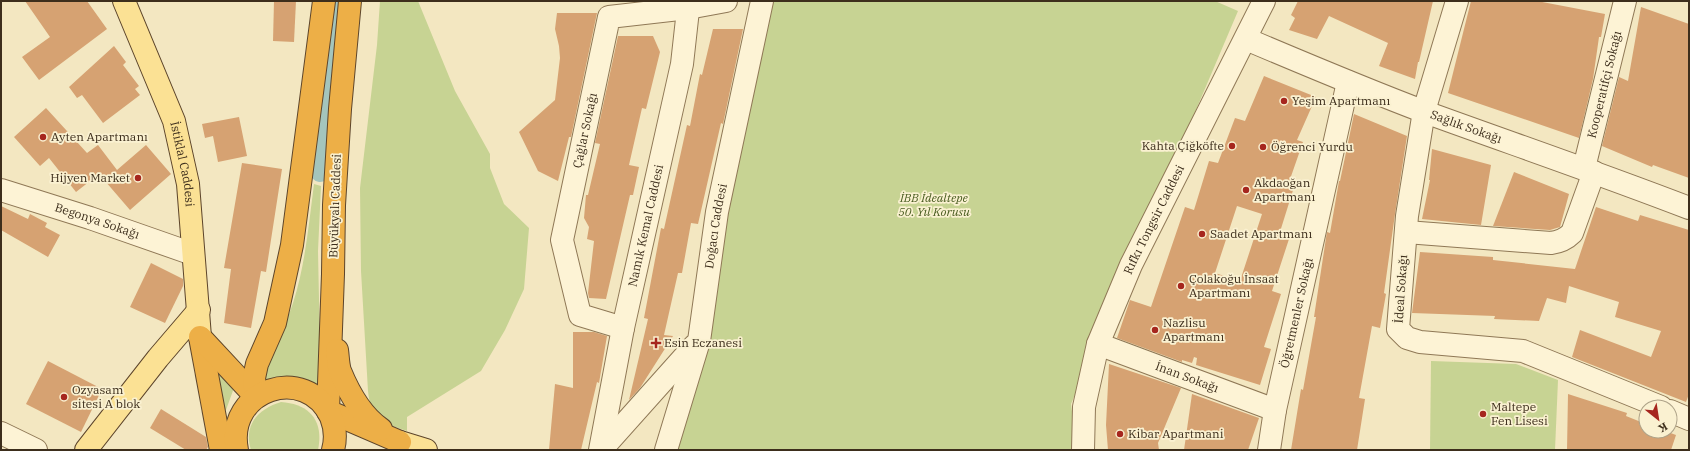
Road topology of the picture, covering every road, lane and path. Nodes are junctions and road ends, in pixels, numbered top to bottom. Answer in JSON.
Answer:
{"nodes":[{"id":1,"x":124,"y":1,"type":"edge"},
{"id":2,"x":324,"y":1,"type":"edge"},
{"id":3,"x":350,"y":1,"type":"edge"},
{"id":4,"x":726,"y":1,"type":"edge"},
{"id":5,"x":762,"y":1,"type":"edge"},
{"id":6,"x":1264,"y":1,"type":"edge"},
{"id":7,"x":1457,"y":1,"type":"edge"},
{"id":8,"x":1625,"y":1,"type":"edge"},
{"id":9,"x":688,"y":4,"type":"edge"},
{"id":10,"x":1246,"y":39,"type":"junction"},
{"id":11,"x":1348,"y":82,"type":"junction"},
{"id":12,"x":1424,"y":111,"type":"junction"},
{"id":13,"x":1589,"y":170,"type":"junction"},
{"id":14,"x":1,"y":190,"type":"edge"},
{"id":15,"x":1689,"y":208,"type":"edge"},
{"id":16,"x":1406,"y":232,"type":"junction"},
{"id":17,"x":193,"y":254,"type":"junction"},
{"id":18,"x":331,"y":303,"type":"junction"},
{"id":19,"x":199,"y":310,"type":"junction"},
{"id":20,"x":623,"y":328,"type":"junction"},
{"id":21,"x":200,"y":337,"type":"junction"},
{"id":22,"x":699,"y":341,"type":"junction"},
{"id":23,"x":1098,"y":344,"type":"junction"},
{"id":24,"x":256,"y":397,"type":"junction"},
{"id":25,"x":1641,"y":399,"type":"edge"},
{"id":26,"x":1275,"y":410,"type":"junction"},
{"id":27,"x":328,"y":411,"type":"junction"},
{"id":28,"x":1678,"y":414,"type":"edge"},
{"id":29,"x":1689,"y":419,"type":"edge"},
{"id":30,"x":1,"y":433,"type":"edge"},
{"id":31,"x":400,"y":442,"type":"junction"},
{"id":32,"x":36,"y":450,"type":"edge"},
{"id":33,"x":86,"y":450,"type":"edge"},
{"id":34,"x":220,"y":450,"type":"edge"},
{"id":35,"x":237,"y":450,"type":"edge"},
{"id":36,"x":334,"y":450,"type":"edge"},
{"id":37,"x":374,"y":450,"type":"edge"},
{"id":38,"x":426,"y":450,"type":"edge"},
{"id":39,"x":601,"y":450,"type":"edge"},
{"id":40,"x":666,"y":450,"type":"edge"},
{"id":41,"x":1084,"y":450,"type":"edge"},
{"id":42,"x":1269,"y":450,"type":"edge"}],
"edges":[{"from":1,"to":17,"type":"main road","name":"İstiklal Caddesi"},
{"from":2,"to":24,"type":"highway"},
{"from":3,"to":18,"type":"highway","name":"Büyükyalı Caddesi"},
{"from":4,"to":9,"type":"street","name":"Çağlar Sokağı"},
{"from":5,"to":22,"type":"street","name":"Doğacı Caddesi"},
{"from":6,"to":10,"type":"street","name":"Rıfkı Tongsir Caddesi"},
{"from":7,"to":12,"type":"street","name":"İdeal Sokağı"},
{"from":8,"to":13,"type":"street","name":"Kooperatifçi Sokağı"},
{"from":9,"to":20,"type":"street","name":"Namık Kemal Caddesi"},
{"from":9,"to":20,"type":"street","name":"Çağlar Sokağı"},
{"from":10,"to":11,"type":"street","name":"Sağlık Sokağı"},
{"from":10,"to":23,"type":"street","name":"Rıfkı Tongsir Caddesi"},
{"from":11,"to":12,"type":"street","name":"Sağlık Sokağı"},
{"from":11,"to":26,"type":"street","name":"Öğretmenler Sokağı"},
{"from":12,"to":13,"type":"street","name":"Sağlık Sokağı"},
{"from":12,"to":16,"type":"street","name":"İdeal Sokağı"},
{"from":13,"to":15,"type":"street","name":"Sağlık Sokağı"},
{"from":13,"to":16,"type":"street","name":"Kooperatifçi Sokağı"},
{"from":14,"to":17,"type":"street","name":"Begonya Sokağı"},
{"from":16,"to":25,"type":"street","name":"İdeal Sokağı"},
{"from":17,"to":19,"type":"main road","name":"İstiklal Caddesi"},
{"from":18,"to":27,"type":"highway","name":"Büyükyalı Caddesi"},
{"from":18,"to":31,"type":"highway"},
{"from":19,"to":21,"type":"main road","name":"İstiklal Caddesi"},
{"from":19,"to":33,"type":"main road"},
{"from":20,"to":39,"type":"street","name":"Namık Kemal Caddesi"},
{"from":21,"to":24,"type":"highway"},
{"from":21,"to":34,"type":"highway","name":"İstiklal Caddesi"},
{"from":22,"to":39,"type":"street"},
{"from":22,"to":40,"type":"street","name":"Doğacı Caddesi"},
{"from":23,"to":26,"type":"street","name":"İnan Sokağı"},
{"from":23,"to":41,"type":"street","name":"Rıfkı Tongsir Caddesi"},
{"from":24,"to":27,"type":"highway","name":"Büyükyalı Caddesi"},
{"from":24,"to":35,"type":"highway","name":"Büyükyalı Caddesi"},
{"from":26,"to":42,"type":"street","name":"Öğretmenler Sokağı"},
{"from":27,"to":31,"type":"highway","name":"Büyükyalı Caddesi"},
{"from":27,"to":36,"type":"highway","name":"Büyükyalı Caddesi"},
{"from":28,"to":29,"type":"street"},
{"from":30,"to":32,"type":"street"},
{"from":31,"to":37,"type":"highway"},
{"from":31,"to":38,"type":"main road"}]}
